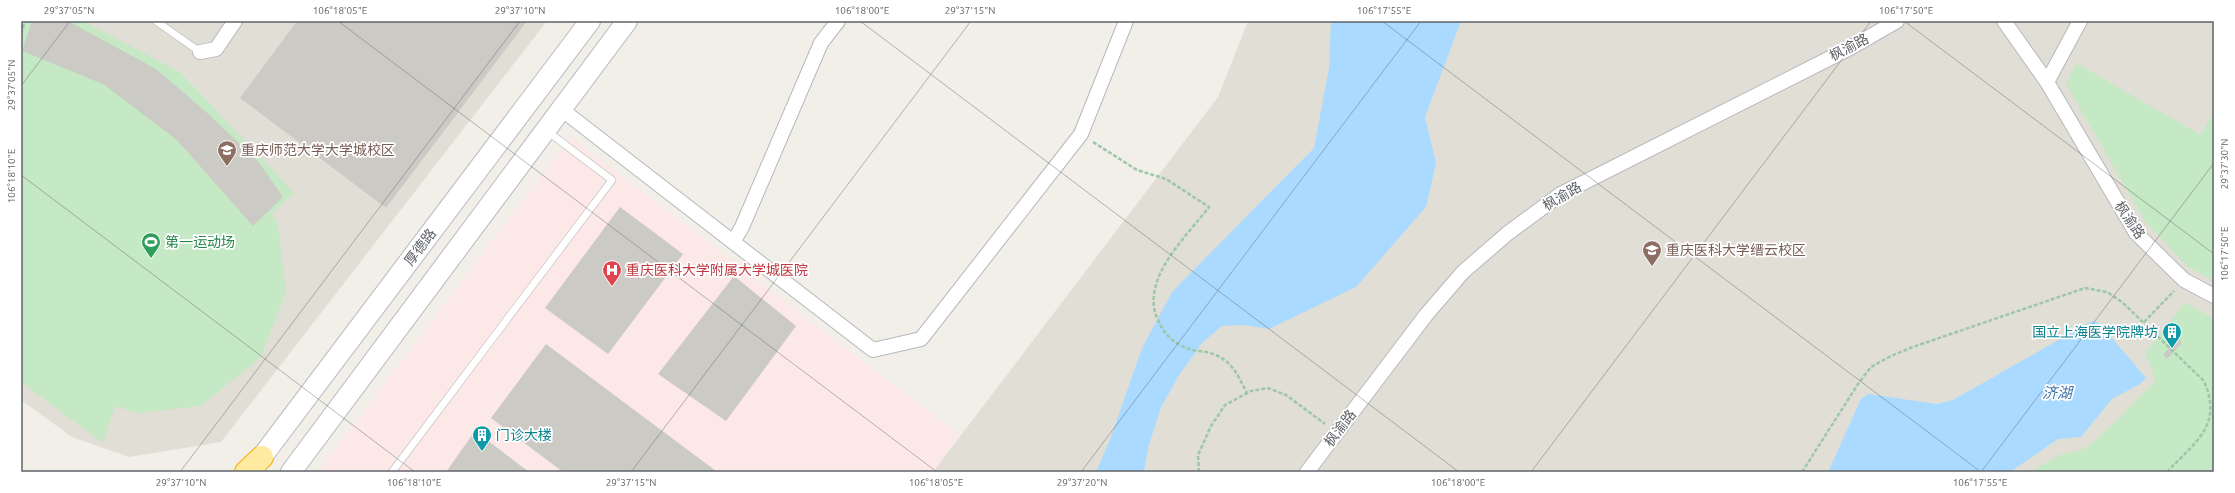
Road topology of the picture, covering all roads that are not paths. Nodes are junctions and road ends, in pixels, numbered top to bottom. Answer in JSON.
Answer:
{"nodes":[{"id":1,"x":156,"y":21,"type":"edge"},
{"id":2,"x":234,"y":21,"type":"edge"},
{"id":3,"x":590,"y":21,"type":"edge"},
{"id":4,"x":627,"y":21,"type":"edge"},
{"id":5,"x":838,"y":21,"type":"edge"},
{"id":6,"x":1126,"y":21,"type":"edge"},
{"id":7,"x":1897,"y":21,"type":"edge"},
{"id":8,"x":2004,"y":21,"type":"edge"},
{"id":9,"x":2080,"y":21,"type":"edge"},
{"id":10,"x":200,"y":52,"type":"joint"},
{"id":11,"x":2046,"y":82,"type":"junction"},
{"id":12,"x":560,"y":109,"type":"junction"},
{"id":13,"x":545,"y":129,"type":"junction"},
{"id":14,"x":733,"y":242,"type":"junction"},
{"id":15,"x":2214,"y":296,"type":"edge"},
{"id":16,"x":256,"y":464,"type":"edge"},
{"id":17,"x":246,"y":472,"type":"edge"},
{"id":18,"x":291,"y":472,"type":"edge"},
{"id":19,"x":392,"y":472,"type":"edge"},
{"id":20,"x":1307,"y":472,"type":"edge"}],
"edges":[{"from":1,"to":10,"type":"lane"},
{"from":2,"to":10,"type":"street"},
{"from":3,"to":16,"type":"main road","name":"厚德路"},
{"from":4,"to":12,"type":"main road"},
{"from":5,"to":14,"type":"street"},
{"from":6,"to":14,"type":"street"},
{"from":7,"to":20,"type":"street","name":"枫渝路"},
{"from":8,"to":11,"type":"street","name":"枫渝路"},
{"from":9,"to":11,"type":"street"},
{"from":11,"to":15,"type":"street","name":"枫渝路"},
{"from":12,"to":13,"type":"main road"},
{"from":12,"to":14,"type":"street"},
{"from":13,"to":18,"type":"main road"},
{"from":13,"to":19,"type":"lane"},
{"from":16,"to":17,"type":"highway"}]}
